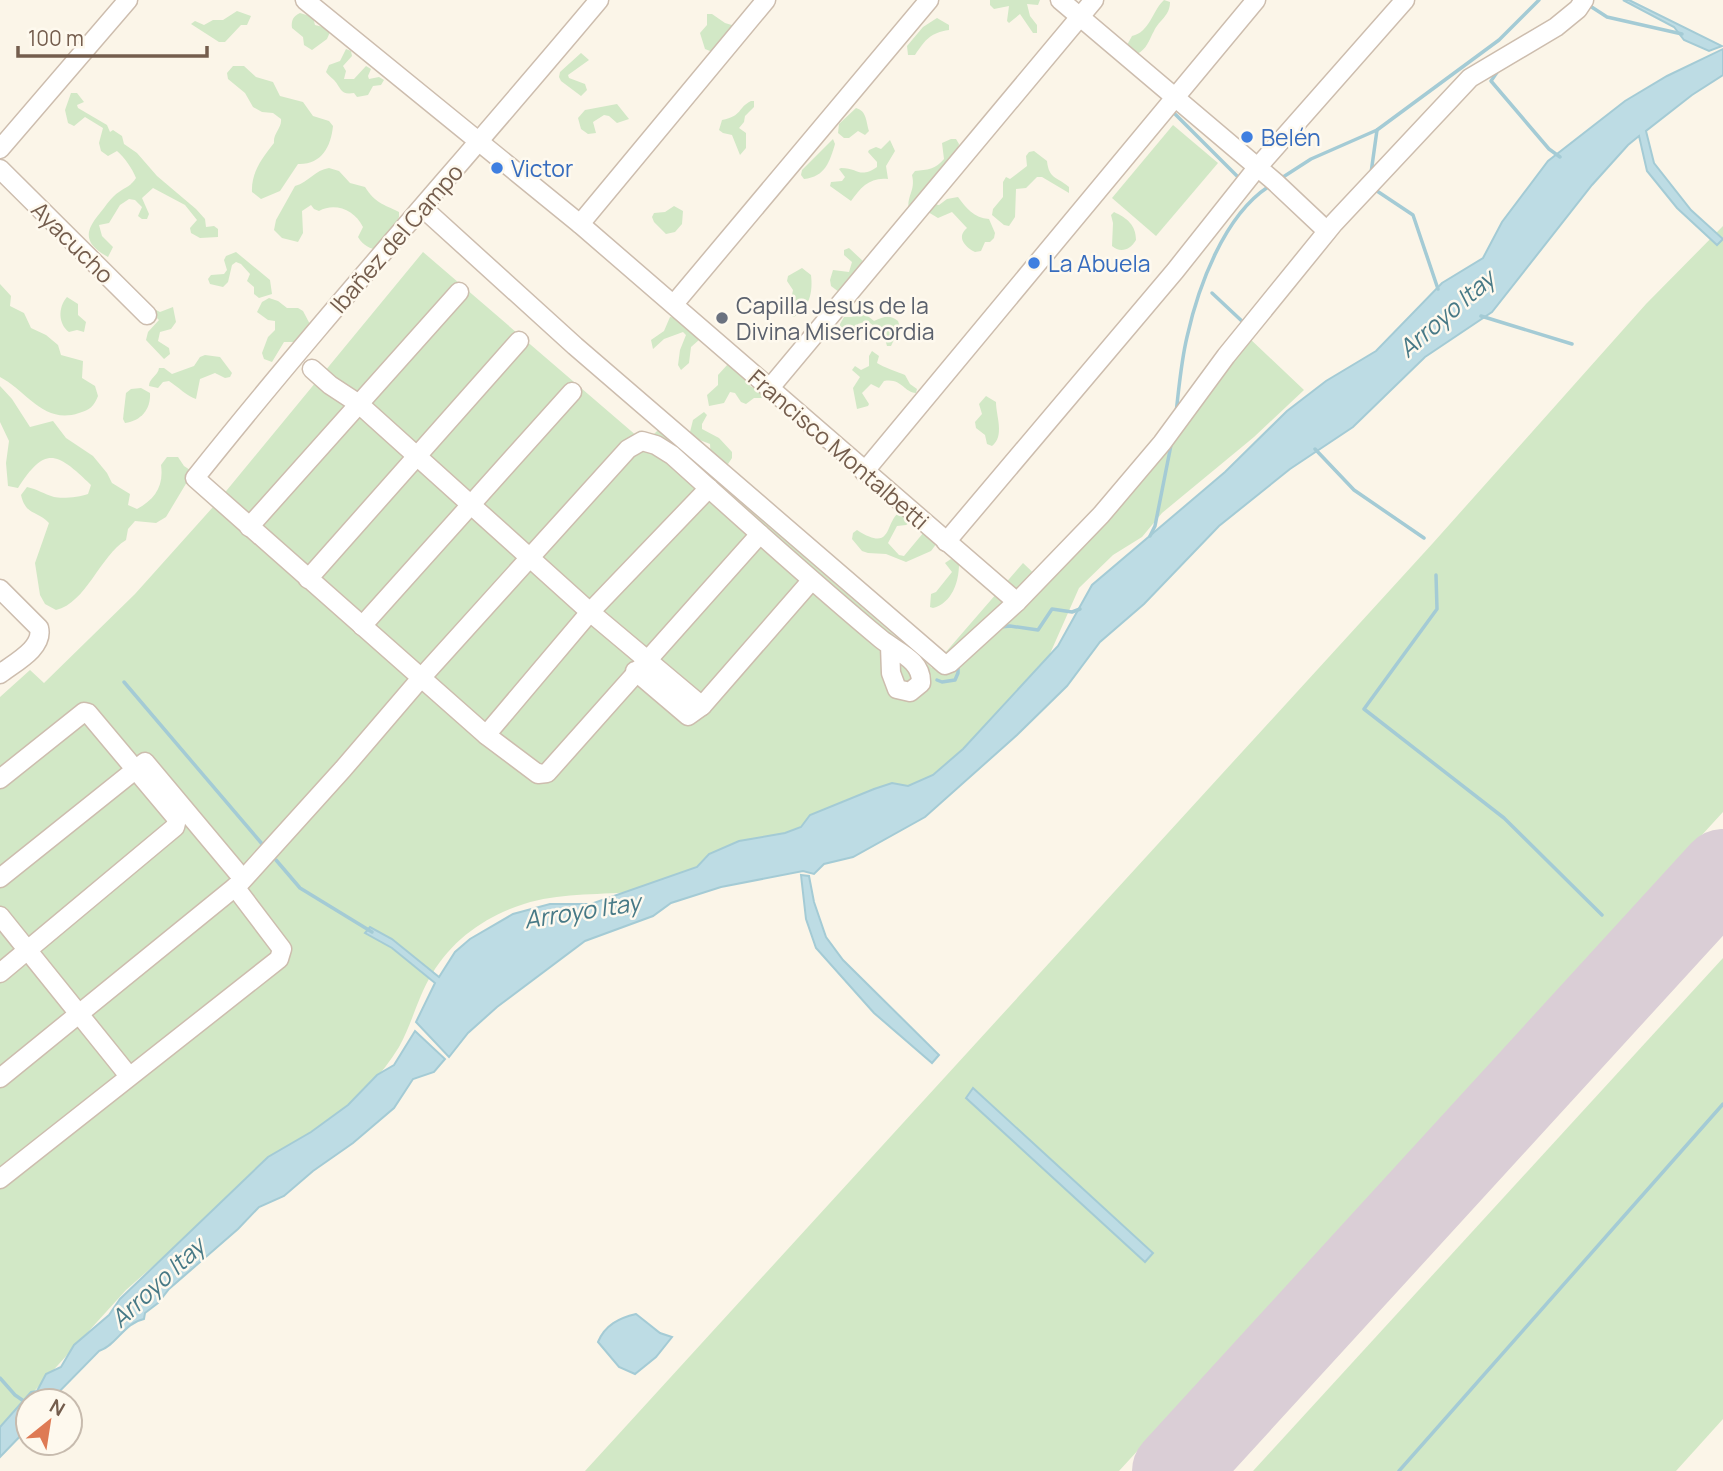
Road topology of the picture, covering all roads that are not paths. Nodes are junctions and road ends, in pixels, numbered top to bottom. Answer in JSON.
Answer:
{"nodes":[{"id":1,"x":128,"y":0,"type":"edge"},
{"id":2,"x":305,"y":0,"type":"edge"},
{"id":3,"x":599,"y":0,"type":"edge"},
{"id":4,"x":766,"y":0,"type":"edge"},
{"id":5,"x":929,"y":0,"type":"edge"},
{"id":6,"x":1060,"y":0,"type":"edge"},
{"id":7,"x":1094,"y":0,"type":"edge"},
{"id":8,"x":1256,"y":0,"type":"edge"},
{"id":9,"x":1405,"y":0,"type":"edge"},
{"id":10,"x":1584,"y":0,"type":"edge"},
{"id":11,"x":1079,"y":17,"type":"junction"},
{"id":12,"x":1175,"y":99,"type":"junction"},
{"id":13,"x":479,"y":144,"type":"junction"},
{"id":14,"x":0,"y":149,"type":"edge"},
{"id":15,"x":0,"y":169,"type":"edge"},
{"id":16,"x":1256,"y":169,"type":"junction"},
{"id":17,"x":423,"y":208,"type":"junction"},
{"id":18,"x":580,"y":224,"type":"junction"},
{"id":19,"x":1327,"y":232,"type":"junction"},
{"id":20,"x":459,"y":292,"type":"dead end"},
{"id":21,"x":674,"y":304,"type":"junction"},
{"id":22,"x":147,"y":315,"type":"dead end"},
{"id":23,"x":519,"y":341,"type":"dead end"},
{"id":24,"x":312,"y":369,"type":"dead end"},
{"id":25,"x":769,"y":389,"type":"junction"},
{"id":26,"x":572,"y":392,"type":"dead end"},
{"id":27,"x":359,"y":404,"type":"junction"},
{"id":28,"x":417,"y":456,"type":"junction"},
{"id":29,"x":864,"y":472,"type":"junction"},
{"id":30,"x":709,"y":488,"type":"junction"},
{"id":31,"x":472,"y":503,"type":"junction"},
{"id":32,"x":249,"y":527,"type":"junction"},
{"id":33,"x":760,"y":534,"type":"junction"},
{"id":34,"x":946,"y":542,"type":"junction"},
{"id":35,"x":530,"y":558,"type":"junction"},
{"id":36,"x":308,"y":579,"type":"junction"},
{"id":37,"x":811,"y":581,"type":"junction"},
{"id":38,"x":0,"y":589,"type":"edge"},
{"id":39,"x":1017,"y":602,"type":"junction"},
{"id":40,"x":590,"y":612,"type":"junction"},
{"id":41,"x":362,"y":626,"type":"junction"},
{"id":42,"x":890,"y":646,"type":"dead end"},
{"id":43,"x":640,"y":666,"type":"junction"},
{"id":44,"x":0,"y":674,"type":"edge"},
{"id":45,"x":421,"y":678,"type":"junction"},
{"id":46,"x":486,"y":735,"type":"junction"},
{"id":47,"x":134,"y":769,"type":"junction"},
{"id":48,"x":0,"y":779,"type":"edge"},
{"id":49,"x":0,"y":878,"type":"edge"},
{"id":50,"x":239,"y":883,"type":"junction"},
{"id":51,"x":0,"y":916,"type":"edge"},
{"id":52,"x":28,"y":951,"type":"junction"},
{"id":53,"x":0,"y":973,"type":"edge"},
{"id":54,"x":80,"y":1014,"type":"junction"},
{"id":55,"x":130,"y":1076,"type":"junction"},
{"id":56,"x":0,"y":1078,"type":"edge"},
{"id":57,"x":0,"y":1179,"type":"edge"}],
"edges":[{"from":1,"to":14,"type":"street"},
{"from":2,"to":13,"type":"street","name":"Francisco Montalbetti"},
{"from":3,"to":13,"type":"street","name":"Ibañez del Campo"},
{"from":4,"to":18,"type":"street"},
{"from":5,"to":21,"type":"street"},
{"from":6,"to":11,"type":"street"},
{"from":7,"to":11,"type":"street"},
{"from":8,"to":12,"type":"street"},
{"from":9,"to":16,"type":"street"},
{"from":10,"to":19,"type":"street"},
{"from":11,"to":12,"type":"street"},
{"from":11,"to":25,"type":"street"},
{"from":12,"to":16,"type":"street"},
{"from":12,"to":29,"type":"street"},
{"from":13,"to":17,"type":"street","name":"Ibañez del Campo"},
{"from":13,"to":18,"type":"street","name":"Francisco Montalbetti"},
{"from":15,"to":22,"type":"street","name":"Ayacucho"},
{"from":16,"to":19,"type":"street"},
{"from":16,"to":34,"type":"street"},
{"from":17,"to":32,"type":"street","name":"Ibañez del Campo"},
{"from":17,"to":39,"type":"street"},
{"from":18,"to":21,"type":"street","name":"Francisco Montalbetti"},
{"from":19,"to":39,"type":"street"},
{"from":20,"to":27,"type":"street"},
{"from":21,"to":25,"type":"street","name":"Francisco Montalbetti"},
{"from":23,"to":28,"type":"street"},
{"from":24,"to":27,"type":"street"},
{"from":25,"to":29,"type":"street","name":"Francisco Montalbetti"},
{"from":26,"to":31,"type":"street"},
{"from":27,"to":28,"type":"street"},
{"from":27,"to":32,"type":"street"},
{"from":28,"to":31,"type":"street"},
{"from":28,"to":36,"type":"street"},
{"from":29,"to":34,"type":"street","name":"Francisco Montalbetti"},
{"from":30,"to":33,"type":"street"},
{"from":30,"to":35,"type":"street"},
{"from":30,"to":40,"type":"street"},
{"from":31,"to":35,"type":"street"},
{"from":31,"to":41,"type":"street"},
{"from":32,"to":36,"type":"street"},
{"from":33,"to":37,"type":"street"},
{"from":33,"to":43,"type":"street"},
{"from":34,"to":39,"type":"street","name":"Francisco Montalbetti"},
{"from":35,"to":40,"type":"street"},
{"from":35,"to":45,"type":"street"},
{"from":36,"to":41,"type":"street"},
{"from":37,"to":42,"type":"street"},
{"from":37,"to":43,"type":"street"},
{"from":38,"to":44,"type":"street"},
{"from":40,"to":43,"type":"street"},
{"from":40,"to":46,"type":"street"},
{"from":41,"to":45,"type":"street"},
{"from":43,"to":46,"type":"street"},
{"from":45,"to":46,"type":"street"},
{"from":45,"to":50,"type":"street"},
{"from":47,"to":48,"type":"street"},
{"from":47,"to":49,"type":"street"},
{"from":47,"to":50,"type":"street"},
{"from":47,"to":52,"type":"street"},
{"from":50,"to":54,"type":"street"},
{"from":50,"to":55,"type":"street"},
{"from":51,"to":52,"type":"street"},
{"from":52,"to":53,"type":"street"},
{"from":52,"to":54,"type":"street"},
{"from":54,"to":55,"type":"street"},
{"from":54,"to":56,"type":"street"},
{"from":55,"to":57,"type":"street"}]}
